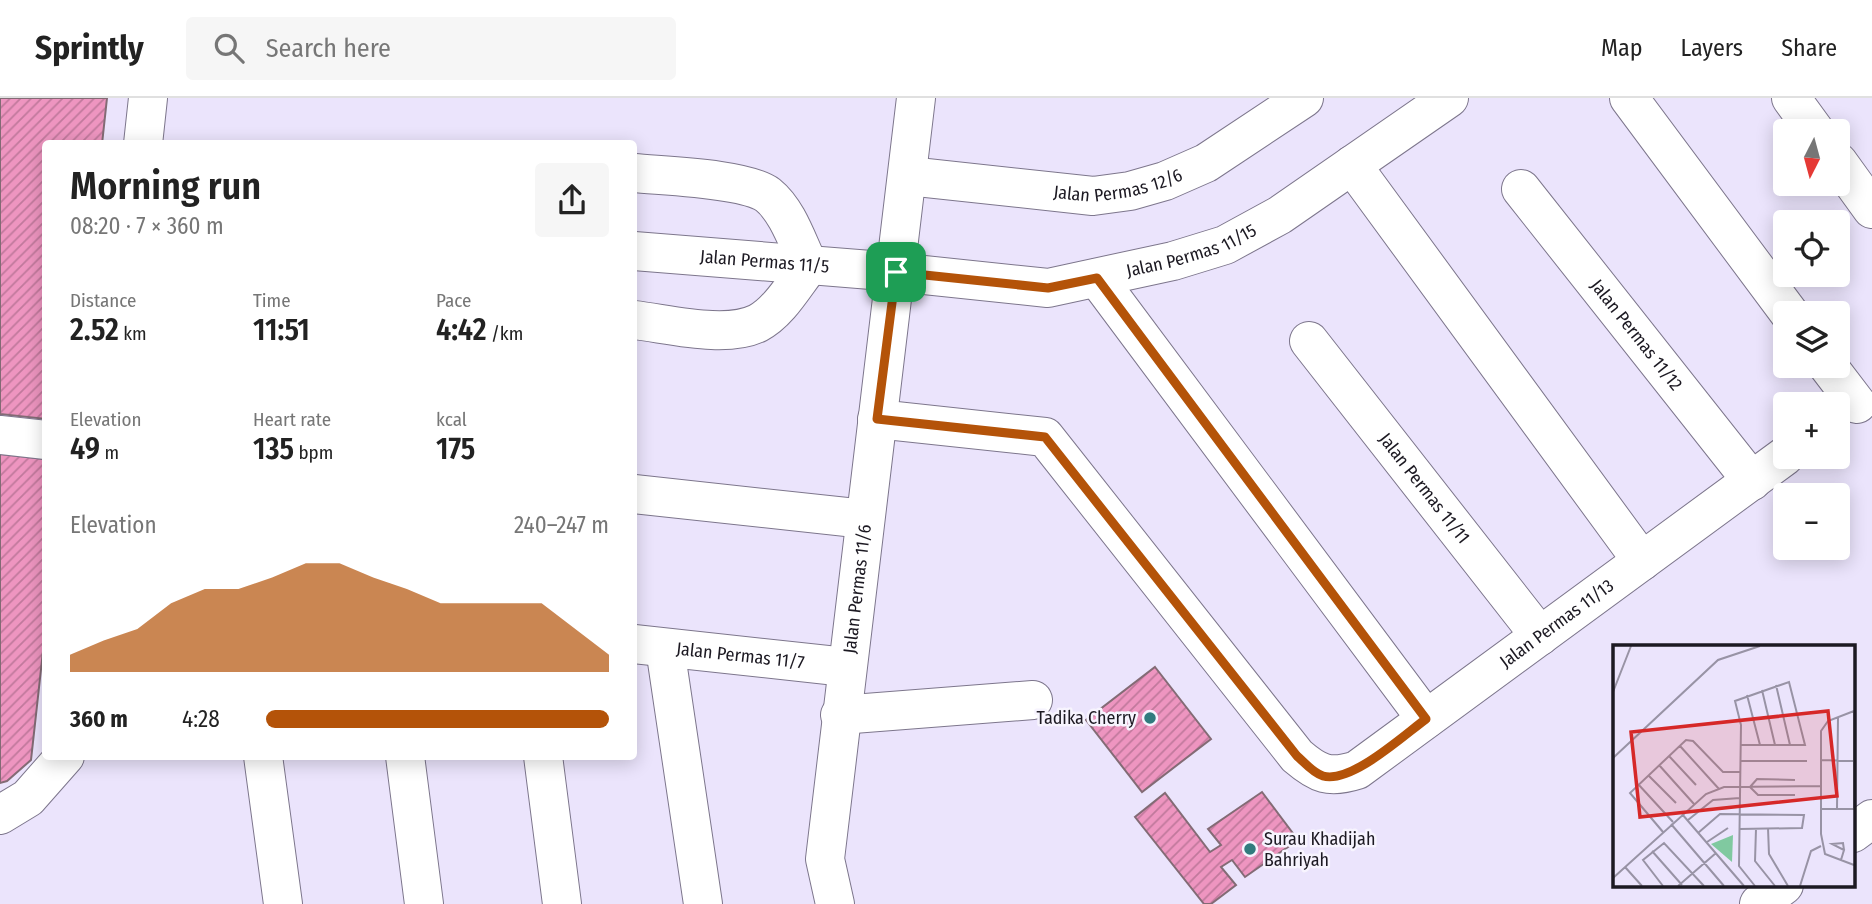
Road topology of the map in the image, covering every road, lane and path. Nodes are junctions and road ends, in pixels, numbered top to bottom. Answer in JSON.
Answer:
{"nodes":[{"id":1,"x":148,"y":98,"type":"edge"},
{"id":2,"x":916,"y":98,"type":"edge"},
{"id":3,"x":1304,"y":98,"type":"edge"},
{"id":4,"x":1449,"y":98,"type":"edge"},
{"id":5,"x":1629,"y":98,"type":"edge"},
{"id":6,"x":1791,"y":98,"type":"edge"},
{"id":7,"x":1806,"y":119,"type":"edge"},
{"id":8,"x":143,"y":140,"type":"edge"},
{"id":9,"x":1352,"y":165,"type":"junction"},
{"id":10,"x":637,"y":173,"type":"edge"},
{"id":11,"x":908,"y":176,"type":"junction"},
{"id":12,"x":1850,"y":179,"type":"edge"},
{"id":13,"x":1521,"y":189,"type":"dead end"},
{"id":14,"x":1872,"y":209,"type":"edge"},
{"id":15,"x":637,"y":251,"type":"edge"},
{"id":16,"x":809,"y":266,"type":"junction"},
{"id":17,"x":896,"y":272,"type":"junction"},
{"id":18,"x":1097,"y":278,"type":"junction"},
{"id":19,"x":1780,"y":301,"type":"edge"},
{"id":20,"x":637,"y":320,"type":"edge"},
{"id":21,"x":1309,"y":341,"type":"dead end"},
{"id":22,"x":1836,"y":378,"type":"edge"},
{"id":23,"x":1855,"y":405,"type":"edge"},
{"id":24,"x":877,"y":419,"type":"junction"},
{"id":25,"x":0,"y":435,"type":"edge"},
{"id":26,"x":42,"y":440,"type":"edge"},
{"id":27,"x":1773,"y":465,"type":"edge"},
{"id":28,"x":1752,"y":481,"type":"junction"},
{"id":29,"x":637,"y":494,"type":"edge"},
{"id":30,"x":865,"y":519,"type":"junction"},
{"id":31,"x":1642,"y":561,"type":"junction"},
{"id":32,"x":1540,"y":636,"type":"junction"},
{"id":33,"x":649,"y":646,"type":"edge"},
{"id":34,"x":846,"y":667,"type":"junction"},
{"id":35,"x":1033,"y":700,"type":"dead end"},
{"id":36,"x":840,"y":715,"type":"junction"},
{"id":37,"x":1426,"y":719,"type":"junction"},
{"id":38,"x":61,"y":760,"type":"edge"},
{"id":39,"x":264,"y":760,"type":"edge"},
{"id":40,"x":406,"y":760,"type":"edge"},
{"id":41,"x":544,"y":760,"type":"edge"},
{"id":42,"x":0,"y":815,"type":"edge"},
{"id":43,"x":1872,"y":818,"type":"edge"},
{"id":44,"x":1854,"y":832,"type":"edge"},
{"id":45,"x":1783,"y":886,"type":"edge"},
{"id":46,"x":283,"y":904,"type":"edge"},
{"id":47,"x":424,"y":904,"type":"edge"},
{"id":48,"x":562,"y":904,"type":"edge"},
{"id":49,"x":703,"y":904,"type":"edge"},
{"id":50,"x":835,"y":904,"type":"edge"},
{"id":51,"x":1759,"y":904,"type":"edge"}],
"edges":[{"from":1,"to":8,"type":"street"},
{"from":2,"to":11,"type":"street","name":"Jalan Permas 11/6"},
{"from":3,"to":11,"type":"street","name":"Jalan Permas 12/6"},
{"from":4,"to":9,"type":"street","name":"Jalan Permas 11/15"},
{"from":5,"to":19,"type":"street"},
{"from":6,"to":7,"type":"street"},
{"from":9,"to":18,"type":"street","name":"Jalan Permas 11/15"},
{"from":9,"to":31,"type":"street"},
{"from":10,"to":16,"type":"street"},
{"from":11,"to":17,"type":"street","name":"Jalan Permas 11/6"},
{"from":12,"to":14,"type":"street"},
{"from":13,"to":28,"type":"street","name":"Jalan Permas 11/12"},
{"from":15,"to":16,"type":"street","name":"Jalan Permas 11/5"},
{"from":16,"to":17,"type":"street","name":"Jalan Permas 11/5"},
{"from":16,"to":20,"type":"street"},
{"from":17,"to":18,"type":"street","name":"Jalan Permas 11/15"},
{"from":17,"to":24,"type":"street","name":"Jalan Permas 11/6"},
{"from":18,"to":37,"type":"street"},
{"from":21,"to":32,"type":"street","name":"Jalan Permas 11/11"},
{"from":22,"to":23,"type":"street"},
{"from":24,"to":30,"type":"street","name":"Jalan Permas 11/6"},
{"from":24,"to":37,"type":"street","name":"Jalan Permas 11/13"},
{"from":25,"to":26,"type":"street"},
{"from":27,"to":28,"type":"street","name":"Jalan Permas 11/13"},
{"from":28,"to":31,"type":"street","name":"Jalan Permas 11/13"},
{"from":29,"to":30,"type":"street"},
{"from":30,"to":34,"type":"street","name":"Jalan Permas 11/6"},
{"from":31,"to":32,"type":"street","name":"Jalan Permas 11/13"},
{"from":32,"to":37,"type":"street","name":"Jalan Permas 11/13"},
{"from":33,"to":34,"type":"street","name":"Jalan Permas 11/7"},
{"from":33,"to":49,"type":"street"},
{"from":34,"to":36,"type":"street","name":"Jalan Permas 11/6"},
{"from":35,"to":36,"type":"street"},
{"from":36,"to":50,"type":"street","name":"Jalan Permas 11/6"},
{"from":38,"to":42,"type":"street"},
{"from":39,"to":46,"type":"street"},
{"from":40,"to":47,"type":"street"},
{"from":41,"to":48,"type":"street"},
{"from":43,"to":44,"type":"street"},
{"from":45,"to":51,"type":"street"}]}
